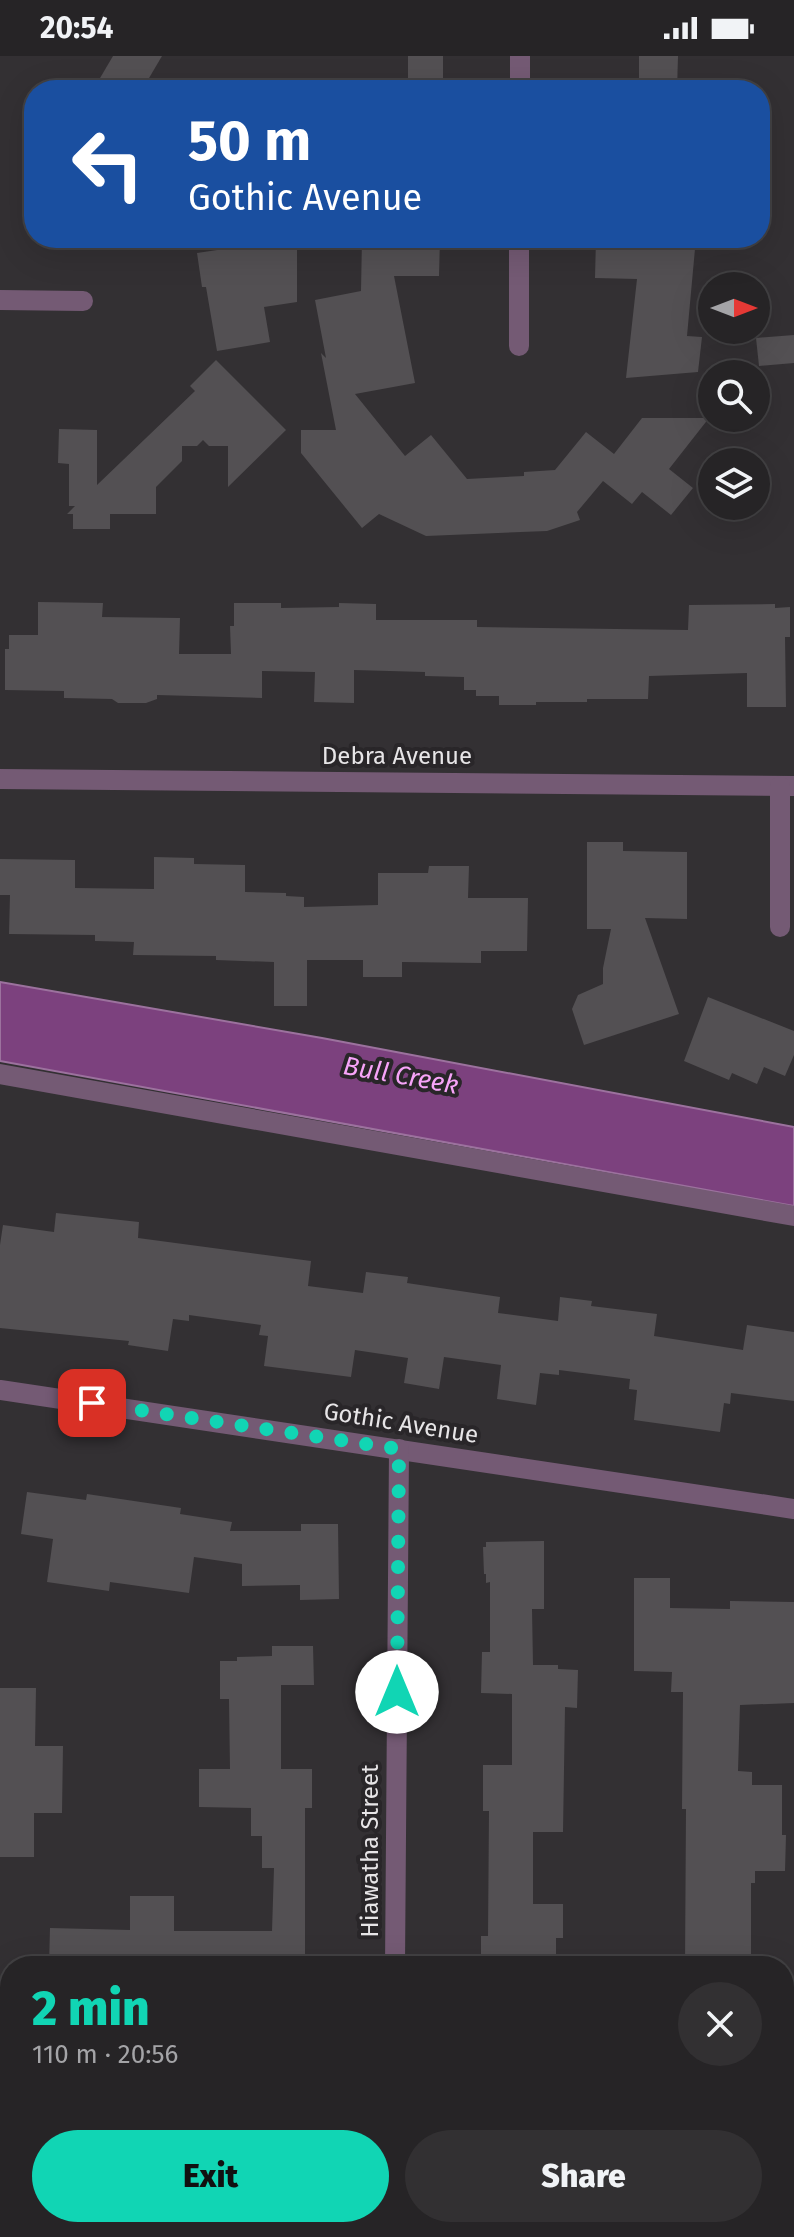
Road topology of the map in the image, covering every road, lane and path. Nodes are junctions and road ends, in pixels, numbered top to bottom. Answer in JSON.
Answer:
{"nodes":[{"id":1,"x":520,"y":56,"type":"edge"},
{"id":2,"x":520,"y":80,"type":"edge"},
{"id":3,"x":519,"y":248,"type":"edge"},
{"id":4,"x":0,"y":300,"type":"edge"},
{"id":5,"x":83,"y":301,"type":"dead end"},
{"id":6,"x":519,"y":346,"type":"dead end"},
{"id":7,"x":0,"y":779,"type":"edge"},
{"id":8,"x":787,"y":786,"type":"edge"},
{"id":9,"x":780,"y":927,"type":"dead end"},
{"id":10,"x":0,"y":1074,"type":"edge"},
{"id":11,"x":794,"y":1216,"type":"edge"},
{"id":12,"x":0,"y":1390,"type":"edge"},
{"id":13,"x":399,"y":1449,"type":"junction"},
{"id":14,"x":794,"y":1509,"type":"edge"},
{"id":15,"x":395,"y":1956,"type":"edge"}],
"edges":[{"from":1,"to":2,"type":"street"},
{"from":3,"to":6,"type":"street"},
{"from":4,"to":5,"type":"street"},
{"from":7,"to":8,"type":"street","name":"Debra Avenue"},
{"from":8,"to":9,"type":"street"},
{"from":10,"to":11,"type":"street"},
{"from":12,"to":13,"type":"street","name":"Gothic Avenue"},
{"from":13,"to":14,"type":"street","name":"Gothic Avenue"},
{"from":13,"to":15,"type":"street","name":"Hiawatha Street"}]}
